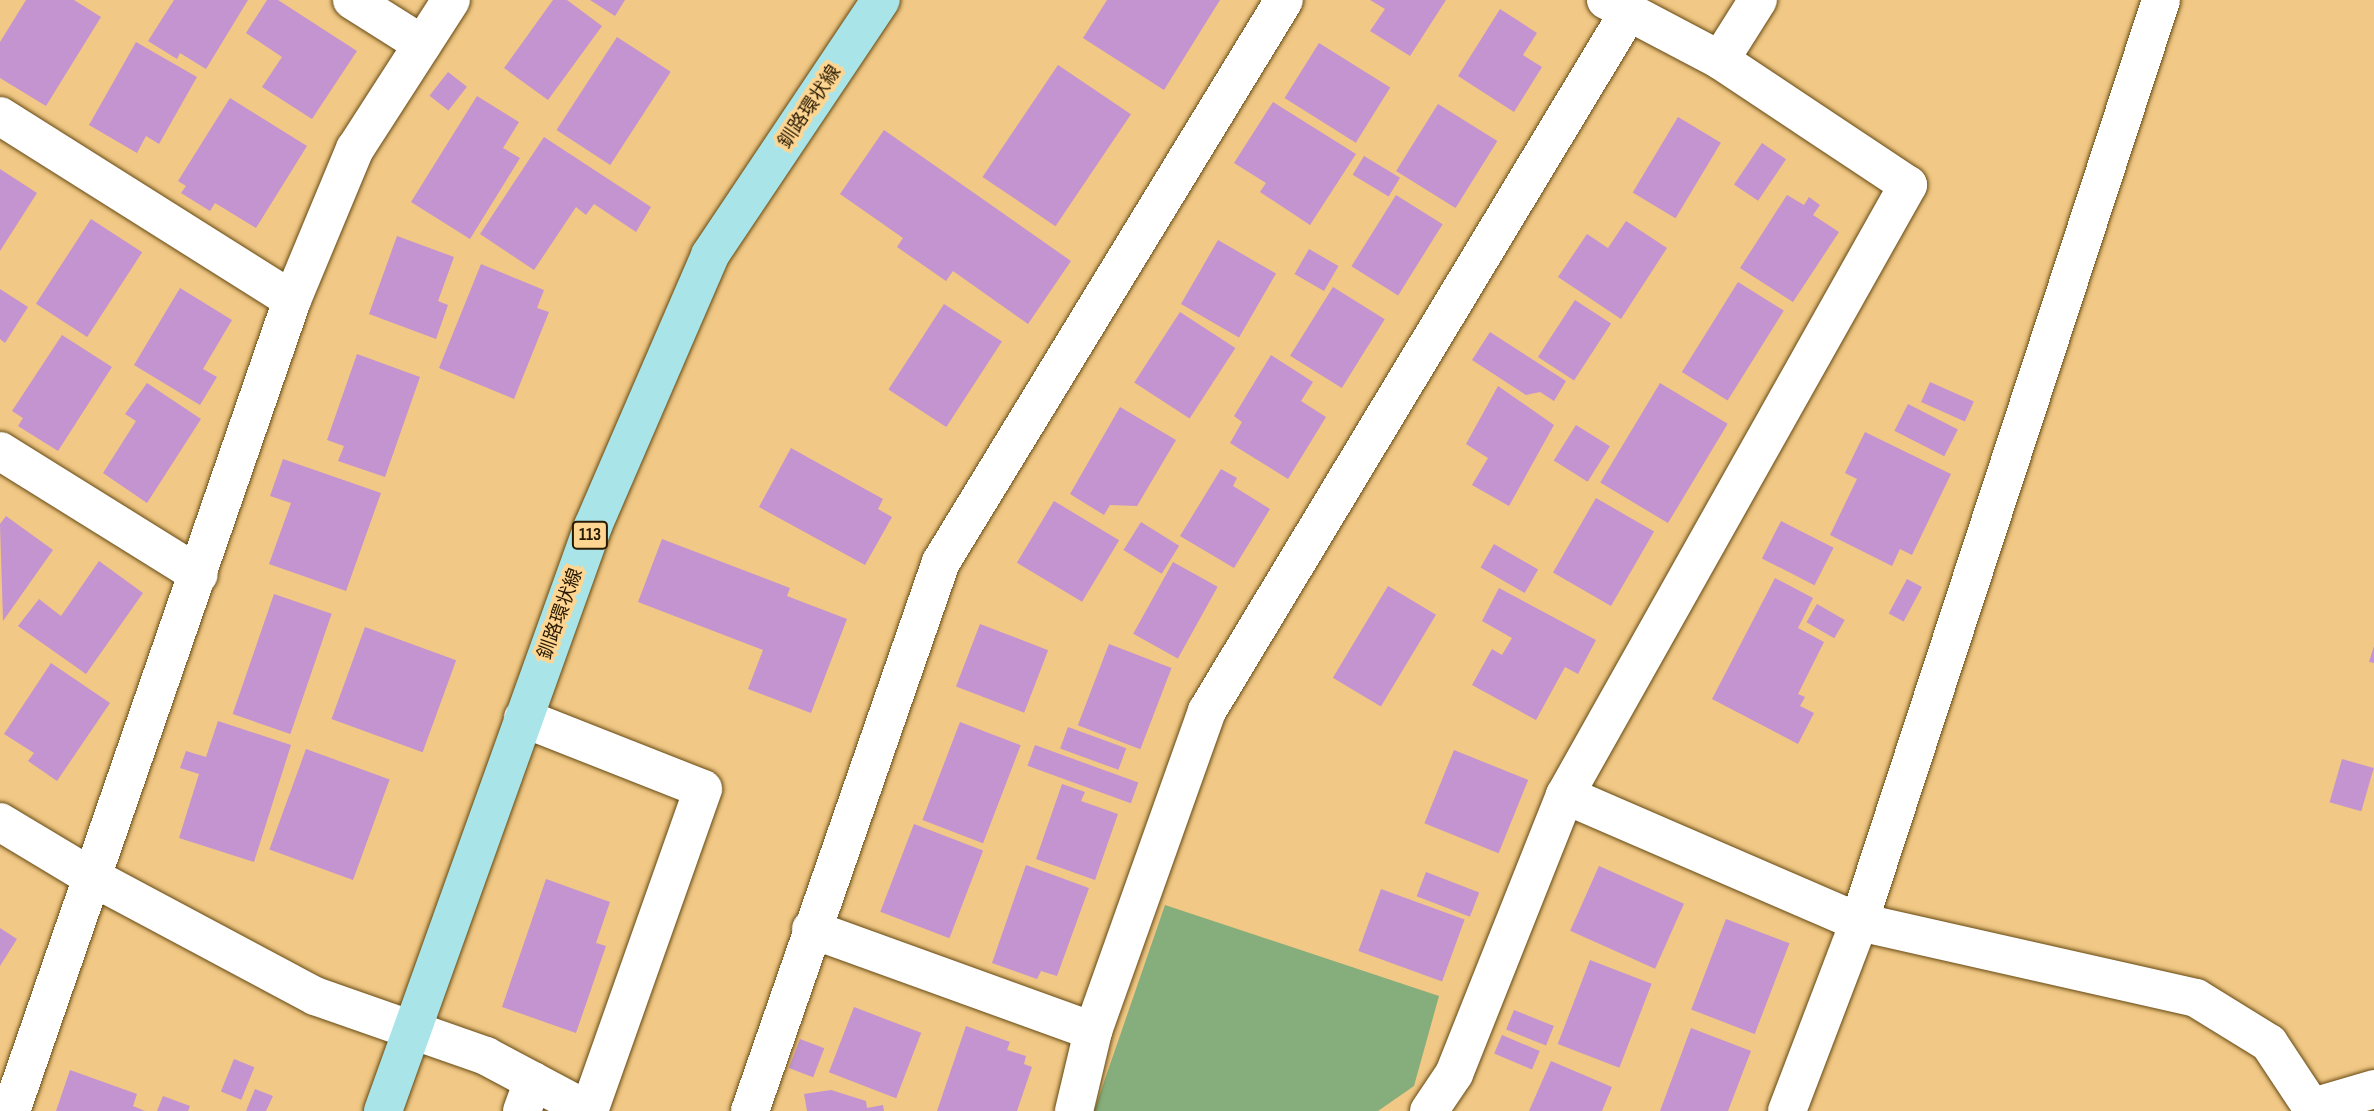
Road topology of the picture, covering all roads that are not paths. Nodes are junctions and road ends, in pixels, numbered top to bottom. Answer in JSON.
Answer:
{"nodes":[{"id":1,"x":352,"y":0,"type":"edge"},
{"id":2,"x":452,"y":0,"type":"edge"},
{"id":3,"x":1284,"y":0,"type":"edge"},
{"id":4,"x":1758,"y":0,"type":"edge"},
{"id":5,"x":2161,"y":0,"type":"edge"},
{"id":6,"x":879,"y":1,"type":"edge"},
{"id":7,"x":1617,"y":6,"type":"edge"},
{"id":8,"x":422,"y":44,"type":"junction"},
{"id":9,"x":1720,"y":60,"type":"junction"},
{"id":10,"x":0,"y":116,"type":"edge"},
{"id":11,"x":292,"y":300,"type":"junction"},
{"id":12,"x":0,"y":451,"type":"edge"},
{"id":13,"x":199,"y":575,"type":"junction"},
{"id":14,"x":523,"y":718,"type":"junction"},
{"id":15,"x":1565,"y":796,"type":"junction"},
{"id":16,"x":0,"y":822,"type":"edge"},
{"id":17,"x":90,"y":876,"type":"junction"},
{"id":18,"x":1859,"y":922,"type":"junction"},
{"id":19,"x":811,"y":929,"type":"junction"},
{"id":20,"x":410,"y":1031,"type":"junction"},
{"id":21,"x":1093,"y":1031,"type":"junction"},
{"id":22,"x":2374,"y":1089,"type":"edge"},
{"id":23,"x":528,"y":1096,"type":"edge"},
{"id":24,"x":2314,"y":1109,"type":"edge"},
{"id":25,"x":10,"y":1111,"type":"edge"},
{"id":26,"x":383,"y":1111,"type":"edge"},
{"id":27,"x":589,"y":1111,"type":"edge"},
{"id":28,"x":750,"y":1111,"type":"edge"},
{"id":29,"x":1074,"y":1111,"type":"edge"},
{"id":30,"x":1429,"y":1111,"type":"edge"},
{"id":31,"x":1787,"y":1111,"type":"edge"}],
"edges":[{"from":1,"to":8,"type":"street"},
{"from":2,"to":8,"type":"street"},
{"from":3,"to":19,"type":"street"},
{"from":4,"to":9,"type":"street"},
{"from":5,"to":18,"type":"street"},
{"from":6,"to":14,"type":"main road","name":"釧路環状線","number":"113"},
{"from":7,"to":9,"type":"street"},
{"from":7,"to":21,"type":"street"},
{"from":8,"to":11,"type":"street"},
{"from":9,"to":15,"type":"street"},
{"from":10,"to":11,"type":"street"},
{"from":11,"to":13,"type":"street"},
{"from":12,"to":13,"type":"street"},
{"from":13,"to":17,"type":"street"},
{"from":14,"to":20,"type":"main road","name":"釧路環状線","number":"113"},
{"from":14,"to":27,"type":"street"},
{"from":15,"to":18,"type":"street"},
{"from":15,"to":30,"type":"street"},
{"from":16,"to":17,"type":"street"},
{"from":17,"to":20,"type":"street"},
{"from":17,"to":25,"type":"street"},
{"from":18,"to":24,"type":"street"},
{"from":18,"to":31,"type":"street"},
{"from":19,"to":21,"type":"street"},
{"from":19,"to":28,"type":"street"},
{"from":20,"to":23,"type":"street"},
{"from":20,"to":26,"type":"main road","name":"釧路環状線","number":"113"},
{"from":21,"to":29,"type":"street"},
{"from":22,"to":24,"type":"street"},
{"from":23,"to":27,"type":"street"}]}
